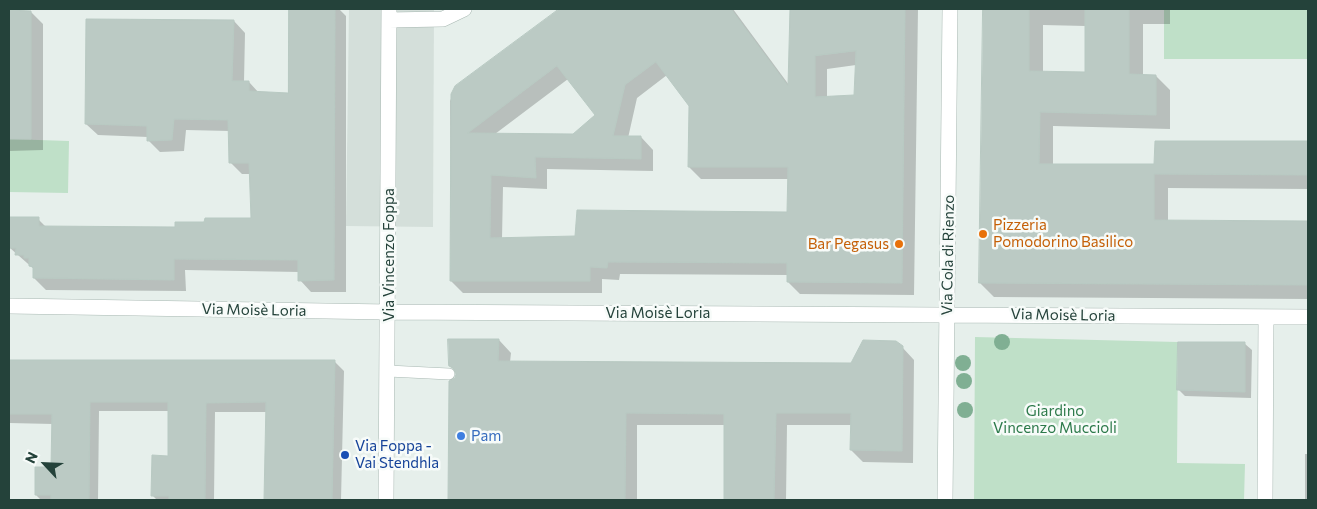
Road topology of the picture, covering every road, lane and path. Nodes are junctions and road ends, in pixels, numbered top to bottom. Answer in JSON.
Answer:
{"nodes":[{"id":1,"x":464,"y":9,"type":"edge"},
{"id":2,"x":950,"y":9,"type":"edge"},
{"id":3,"x":389,"y":14,"type":"edge"},
{"id":4,"x":9,"y":306,"type":"edge"},
{"id":5,"x":389,"y":312,"type":"junction"},
{"id":6,"x":947,"y":314,"type":"junction"},
{"id":7,"x":1266,"y":317,"type":"junction"},
{"id":8,"x":1308,"y":317,"type":"edge"},
{"id":9,"x":388,"y":371,"type":"junction"},
{"id":10,"x":449,"y":374,"type":"dead end"},
{"id":11,"x":386,"y":500,"type":"edge"},
{"id":12,"x":945,"y":500,"type":"edge"},
{"id":13,"x":1264,"y":500,"type":"edge"}],
"edges":[{"from":1,"to":3,"type":"street"},
{"from":2,"to":6,"type":"street","name":"Via Cola di Rienzo"},
{"from":3,"to":5,"type":"street","name":"Via Vincenzo Foppa"},
{"from":4,"to":5,"type":"street","name":"Via Moisè Loria"},
{"from":5,"to":6,"type":"street","name":"Via Moisè Loria"},
{"from":5,"to":9,"type":"street","name":"Via Vincenzo Foppa"},
{"from":6,"to":7,"type":"street","name":"Via Moisè Loria"},
{"from":6,"to":12,"type":"street","name":"Via Cola di Rienzo"},
{"from":7,"to":8,"type":"street","name":"Via Moisè Loria"},
{"from":7,"to":13,"type":"street"},
{"from":9,"to":10,"type":"lane"},
{"from":9,"to":11,"type":"street","name":"Via Vincenzo Foppa"}]}
